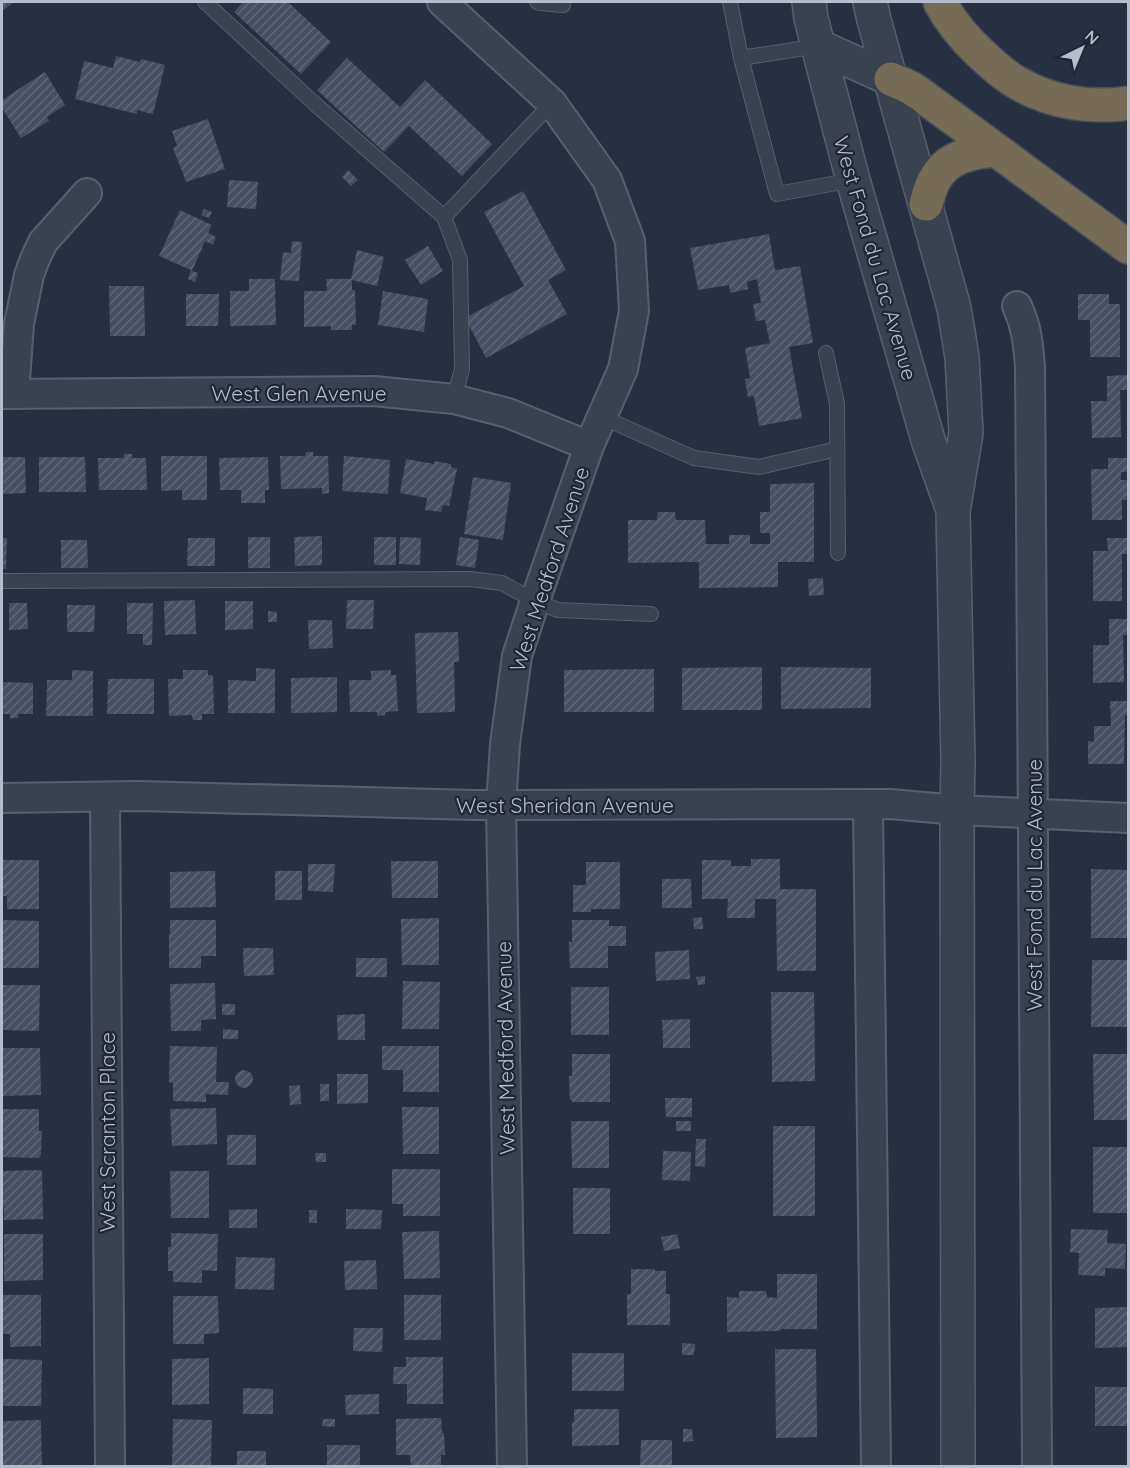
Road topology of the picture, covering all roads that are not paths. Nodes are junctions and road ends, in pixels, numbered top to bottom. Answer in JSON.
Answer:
{"nodes":[{"id":1,"x":205,"y":2,"type":"edge"},
{"id":2,"x":442,"y":2,"type":"edge"},
{"id":3,"x":537,"y":2,"type":"edge"},
{"id":4,"x":730,"y":2,"type":"edge"},
{"id":5,"x":809,"y":2,"type":"edge"},
{"id":6,"x":870,"y":2,"type":"edge"},
{"id":7,"x":940,"y":2,"type":"edge"},
{"id":8,"x":563,"y":5,"type":"dead end"},
{"id":9,"x":818,"y":46,"type":"junction"},
{"id":10,"x":741,"y":58,"type":"junction"},
{"id":11,"x":891,"y":79,"type":"junction"},
{"id":12,"x":552,"y":103,"type":"junction"},
{"id":13,"x":1128,"y":104,"type":"edge"},
{"id":14,"x":996,"y":150,"type":"junction"},
{"id":15,"x":853,"y":180,"type":"junction"},
{"id":16,"x":87,"y":193,"type":"dead end"},
{"id":17,"x":926,"y":204,"type":"junction"},
{"id":18,"x":444,"y":217,"type":"junction"},
{"id":19,"x":1128,"y":247,"type":"edge"},
{"id":20,"x":1017,"y":306,"type":"dead end"},
{"id":21,"x":826,"y":353,"type":"dead end"},
{"id":22,"x":8,"y":394,"type":"edge"},
{"id":23,"x":454,"y":399,"type":"junction"},
{"id":24,"x":602,"y":417,"type":"junction"},
{"id":25,"x":589,"y":446,"type":"junction"},
{"id":26,"x":837,"y":449,"type":"junction"},
{"id":27,"x":953,"y":511,"type":"junction"},
{"id":28,"x":838,"y":553,"type":"dead end"},
{"id":29,"x":2,"y":581,"type":"edge"},
{"id":30,"x":535,"y":601,"type":"junction"},
{"id":31,"x":651,"y":614,"type":"dead end"},
{"id":32,"x":105,"y":797,"type":"junction"},
{"id":33,"x":2,"y":798,"type":"edge"},
{"id":34,"x":868,"y":804,"type":"junction"},
{"id":35,"x":501,"y":805,"type":"junction"},
{"id":36,"x":957,"y":810,"type":"junction"},
{"id":37,"x":1033,"y":814,"type":"junction"},
{"id":38,"x":1128,"y":818,"type":"edge"},
{"id":39,"x":110,"y":1467,"type":"edge"},
{"id":40,"x":512,"y":1467,"type":"edge"},
{"id":41,"x":876,"y":1467,"type":"edge"},
{"id":42,"x":958,"y":1467,"type":"edge"},
{"id":43,"x":1037,"y":1467,"type":"edge"}],
"edges":[{"from":1,"to":18,"type":"lane"},
{"from":2,"to":12,"type":"street","name":"West Medford Avenue"},
{"from":3,"to":8,"type":"lane"},
{"from":4,"to":10,"type":"lane"},
{"from":5,"to":9,"type":"street","name":"West Fond du Lac Avenue"},
{"from":6,"to":11,"type":"street","name":"West Fond du Lac Avenue"},
{"from":7,"to":13,"type":"highway"},
{"from":9,"to":10,"type":"lane"},
{"from":9,"to":11,"type":"street"},
{"from":9,"to":15,"type":"street","name":"West Fond du Lac Avenue"},
{"from":10,"to":15,"type":"lane"},
{"from":11,"to":14,"type":"highway"},
{"from":11,"to":17,"type":"street","name":"West Fond du Lac Avenue"},
{"from":12,"to":18,"type":"lane"},
{"from":12,"to":24,"type":"street","name":"West Medford Avenue"},
{"from":14,"to":17,"type":"highway"},
{"from":14,"to":19,"type":"highway"},
{"from":15,"to":27,"type":"street","name":"West Fond du Lac Avenue"},
{"from":16,"to":22,"type":"street"},
{"from":17,"to":27,"type":"street","name":"West Fond du Lac Avenue"},
{"from":18,"to":23,"type":"lane"},
{"from":20,"to":37,"type":"street","name":"West Fond du Lac Avenue"},
{"from":21,"to":26,"type":"lane"},
{"from":22,"to":23,"type":"street","name":"West Glen Avenue"},
{"from":23,"to":25,"type":"street","name":"West Glen Avenue"},
{"from":24,"to":25,"type":"street","name":"West Medford Avenue"},
{"from":24,"to":26,"type":"lane"},
{"from":25,"to":30,"type":"street","name":"West Medford Avenue"},
{"from":26,"to":28,"type":"lane"},
{"from":27,"to":36,"type":"street","name":"West Fond du Lac Avenue"},
{"from":29,"to":30,"type":"lane"},
{"from":30,"to":31,"type":"lane"},
{"from":30,"to":35,"type":"street","name":"West Medford Avenue"},
{"from":32,"to":33,"type":"street","name":"West Sheridan Avenue"},
{"from":32,"to":35,"type":"street","name":"West Sheridan Avenue"},
{"from":32,"to":39,"type":"street","name":"West Scranton Place"},
{"from":34,"to":35,"type":"street","name":"West Sheridan Avenue"},
{"from":34,"to":36,"type":"street","name":"West Sheridan Avenue"},
{"from":34,"to":41,"type":"street"},
{"from":35,"to":40,"type":"street","name":"West Medford Avenue"},
{"from":36,"to":37,"type":"street","name":"West Sheridan Avenue"},
{"from":36,"to":42,"type":"street","name":"West Fond du Lac Avenue"},
{"from":37,"to":38,"type":"street","name":"West Sheridan Avenue"},
{"from":37,"to":43,"type":"street","name":"West Fond du Lac Avenue"}]}
